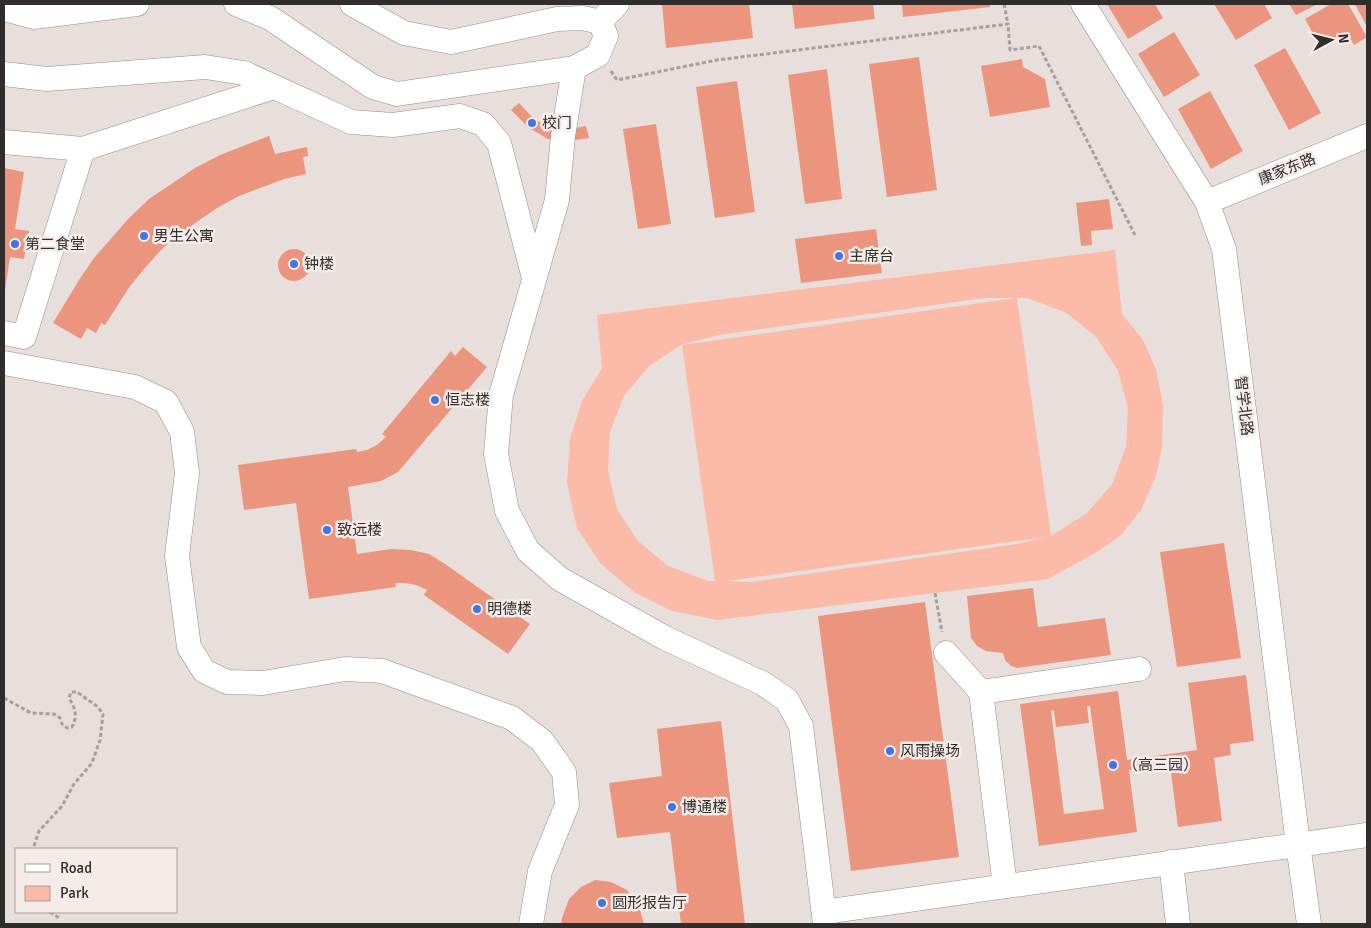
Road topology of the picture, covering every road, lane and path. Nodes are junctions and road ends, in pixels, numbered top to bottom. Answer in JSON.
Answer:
{"nodes":[{"id":1,"x":137,"y":4,"type":"edge"},
{"id":2,"x":236,"y":4,"type":"edge"},
{"id":3,"x":352,"y":4,"type":"edge"},
{"id":4,"x":617,"y":4,"type":"edge"},
{"id":5,"x":1004,"y":4,"type":"edge"},
{"id":6,"x":1083,"y":4,"type":"edge"},
{"id":7,"x":4,"y":9,"type":"edge"},
{"id":8,"x":600,"y":22,"type":"junction"},
{"id":9,"x":1008,"y":24,"type":"junction"},
{"id":10,"x":598,"y":55,"type":"junction"},
{"id":11,"x":574,"y":68,"type":"junction"},
{"id":12,"x":4,"y":74,"type":"edge"},
{"id":13,"x":274,"y":87,"type":"junction"},
{"id":14,"x":1367,"y":136,"type":"edge"},
{"id":15,"x":4,"y":142,"type":"edge"},
{"id":16,"x":83,"y":149,"type":"junction"},
{"id":17,"x":1207,"y":202,"type":"junction"},
{"id":18,"x":1135,"y":235,"type":"dead end"},
{"id":19,"x":534,"y":278,"type":"junction"},
{"id":20,"x":4,"y":333,"type":"edge"},
{"id":21,"x":4,"y":363,"type":"edge"},
{"id":22,"x":935,"y":593,"type":"dead end"},
{"id":23,"x":946,"y":654,"type":"joint"},
{"id":24,"x":1139,"y":669,"type":"dead end"},
{"id":25,"x":981,"y":692,"type":"junction"},
{"id":26,"x":4,"y":698,"type":"edge"},
{"id":27,"x":1367,"y":835,"type":"edge"},
{"id":28,"x":1298,"y":844,"type":"junction"},
{"id":29,"x":34,"y":848,"type":"edge"},
{"id":30,"x":1170,"y":862,"type":"junction"},
{"id":31,"x":1005,"y":886,"type":"junction"},
{"id":32,"x":52,"y":913,"type":"edge"},
{"id":33,"x":59,"y":918,"type":"dead end"},
{"id":34,"x":824,"y":918,"type":"edge"},
{"id":35,"x":531,"y":924,"type":"edge"},
{"id":36,"x":1178,"y":924,"type":"edge"},
{"id":37,"x":1309,"y":924,"type":"edge"}],
"edges":[{"from":1,"to":7,"type":"street"},
{"from":2,"to":11,"type":"street"},
{"from":3,"to":8,"type":"street"},
{"from":4,"to":8,"type":"street"},
{"from":5,"to":9,"type":"path"},
{"from":6,"to":17,"type":"street","name":"智学北路"},
{"from":8,"to":10,"type":"street"},
{"from":9,"to":10,"type":"path"},
{"from":9,"to":18,"type":"path"},
{"from":10,"to":11,"type":"street"},
{"from":11,"to":19,"type":"street"},
{"from":12,"to":13,"type":"street"},
{"from":13,"to":16,"type":"street"},
{"from":13,"to":19,"type":"street"},
{"from":14,"to":17,"type":"street","name":"康家东路"},
{"from":15,"to":16,"type":"street"},
{"from":16,"to":20,"type":"street"},
{"from":17,"to":28,"type":"street","name":"智学北路"},
{"from":19,"to":34,"type":"street"},
{"from":21,"to":35,"type":"street"},
{"from":22,"to":23,"type":"path"},
{"from":23,"to":25,"type":"street"},
{"from":24,"to":25,"type":"street"},
{"from":25,"to":31,"type":"street"},
{"from":26,"to":29,"type":"path"},
{"from":27,"to":28,"type":"street"},
{"from":28,"to":30,"type":"street"},
{"from":28,"to":37,"type":"street","name":"智学北路"},
{"from":30,"to":31,"type":"street"},
{"from":30,"to":36,"type":"street"},
{"from":31,"to":34,"type":"street"},
{"from":32,"to":33,"type":"path"}]}
